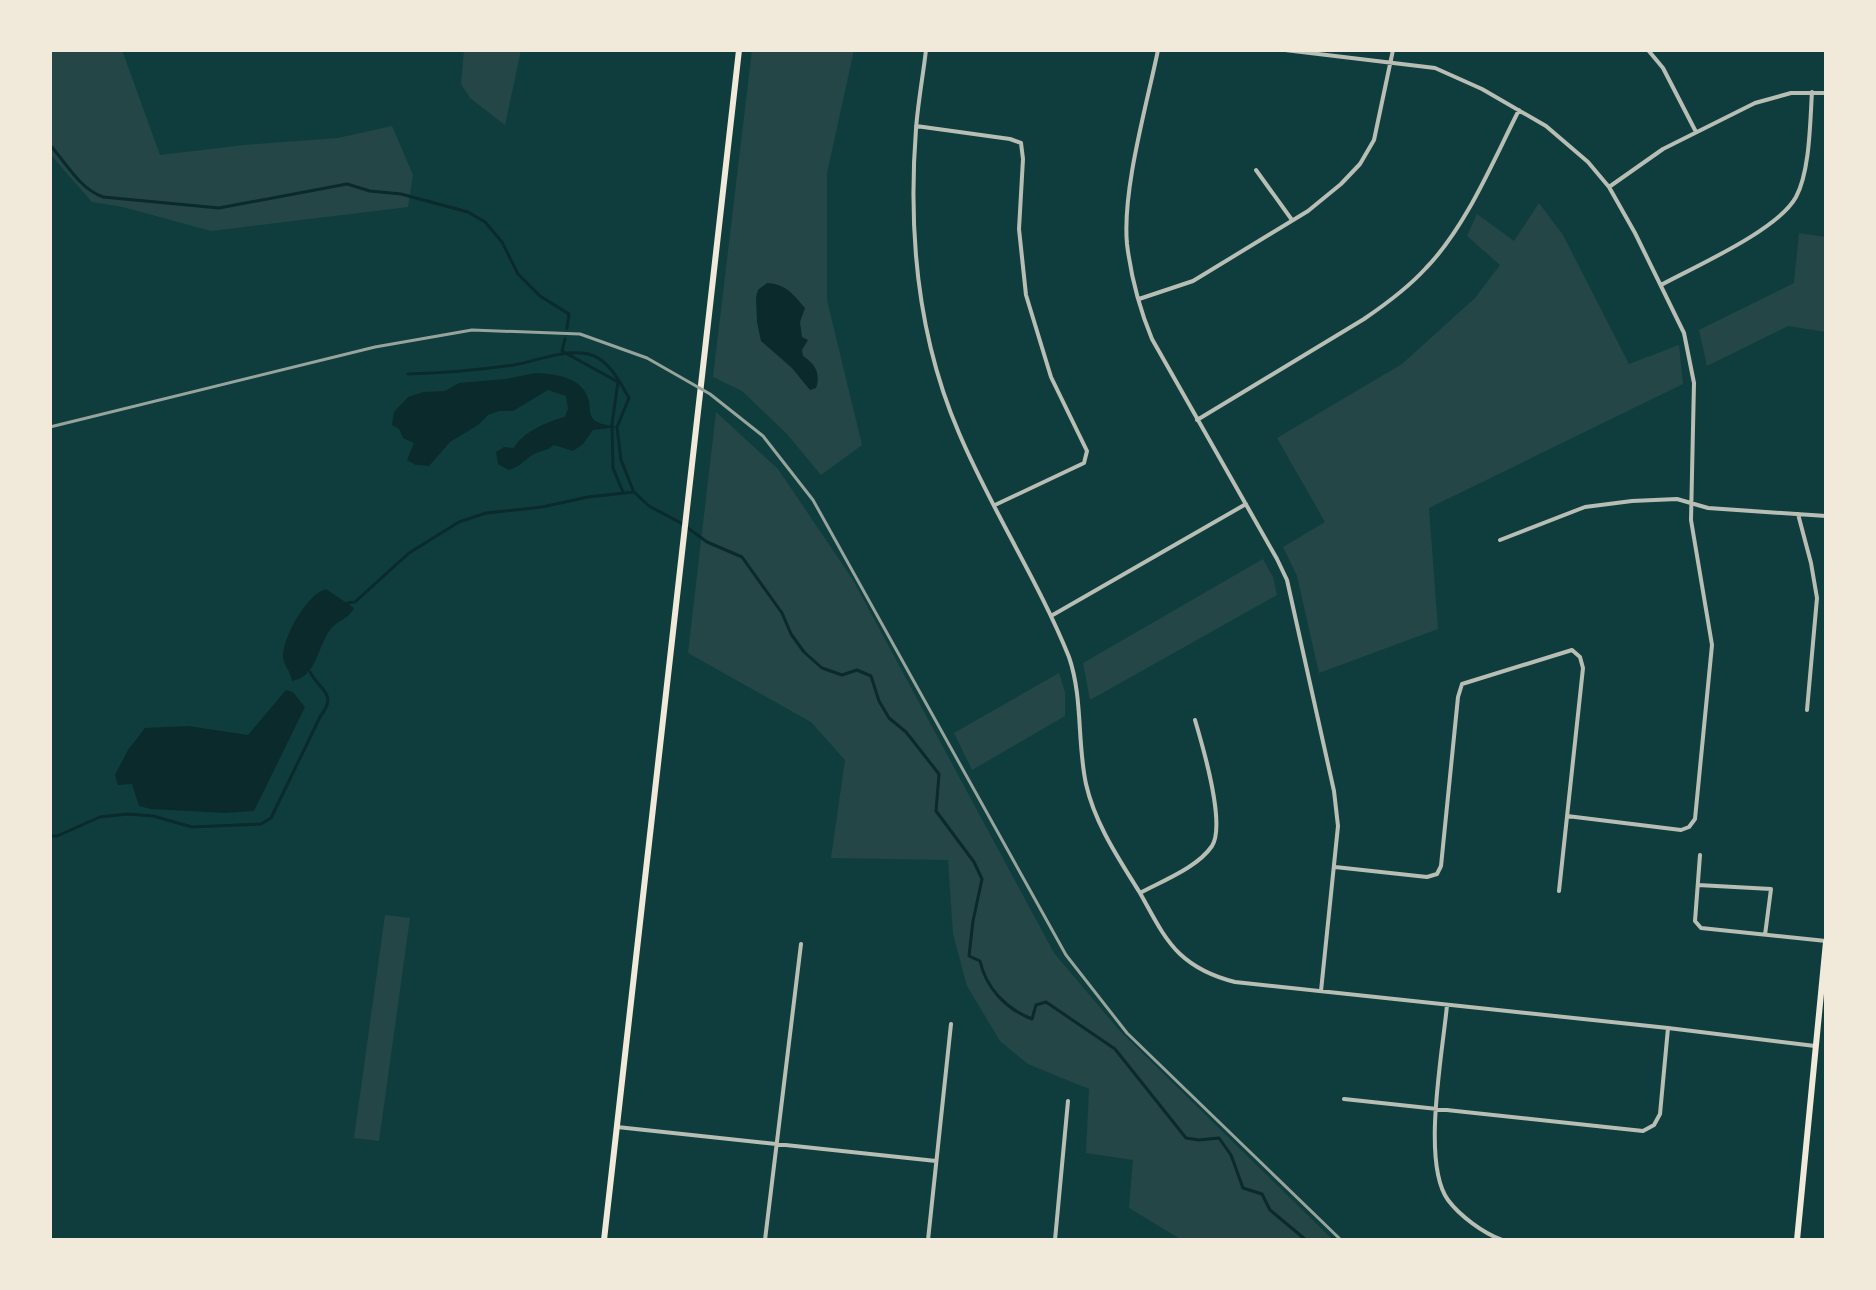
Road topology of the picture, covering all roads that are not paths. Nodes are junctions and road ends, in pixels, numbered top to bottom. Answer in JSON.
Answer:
{"nodes":[{"id":1,"x":739,"y":50,"type":"edge"},
{"id":2,"x":926,"y":50,"type":"edge"},
{"id":3,"x":1158,"y":50,"type":"edge"},
{"id":4,"x":1285,"y":50,"type":"edge"},
{"id":5,"x":1393,"y":50,"type":"edge"},
{"id":6,"x":1648,"y":50,"type":"edge"},
{"id":7,"x":1391,"y":62,"type":"junction"},
{"id":8,"x":1812,"y":92,"type":"junction"},
{"id":9,"x":1826,"y":93,"type":"edge"},
{"id":10,"x":1519,"y":110,"type":"junction"},
{"id":11,"x":916,"y":126,"type":"junction"},
{"id":12,"x":1696,"y":132,"type":"junction"},
{"id":13,"x":1256,"y":170,"type":"dead end"},
{"id":14,"x":1609,"y":187,"type":"junction"},
{"id":15,"x":1292,"y":220,"type":"junction"},
{"id":16,"x":1661,"y":285,"type":"junction"},
{"id":17,"x":1139,"y":299,"type":"junction"},
{"id":18,"x":1197,"y":420,"type":"junction"},
{"id":19,"x":1691,"y":503,"type":"junction"},
{"id":20,"x":1246,"y":504,"type":"junction"},
{"id":21,"x":995,"y":505,"type":"junction"},
{"id":22,"x":1798,"y":514,"type":"junction"},
{"id":23,"x":1826,"y":516,"type":"edge"},
{"id":24,"x":1500,"y":540,"type":"dead end"},
{"id":25,"x":1051,"y":616,"type":"junction"},
{"id":26,"x":1807,"y":710,"type":"dead end"},
{"id":27,"x":1195,"y":720,"type":"dead end"},
{"id":28,"x":1567,"y":816,"type":"junction"},
{"id":29,"x":1700,"y":855,"type":"dead end"},
{"id":30,"x":1335,"y":867,"type":"junction"},
{"id":31,"x":1698,"y":885,"type":"junction"},
{"id":32,"x":1559,"y":891,"type":"dead end"},
{"id":33,"x":1140,"y":893,"type":"junction"},
{"id":34,"x":1765,"y":935,"type":"junction"},
{"id":35,"x":1826,"y":942,"type":"edge"},
{"id":36,"x":801,"y":944,"type":"dead end"},
{"id":37,"x":1321,"y":991,"type":"junction"},
{"id":38,"x":1447,"y":1004,"type":"junction"},
{"id":39,"x":951,"y":1024,"type":"dead end"},
{"id":40,"x":1668,"y":1028,"type":"junction"},
{"id":41,"x":1815,"y":1046,"type":"junction"},
{"id":42,"x":1344,"y":1099,"type":"dead end"},
{"id":43,"x":1068,"y":1101,"type":"dead end"},
{"id":44,"x":1437,"y":1109,"type":"junction"},
{"id":45,"x":615,"y":1126,"type":"junction"},
{"id":46,"x":775,"y":1142,"type":"junction"},
{"id":47,"x":936,"y":1161,"type":"junction"},
{"id":48,"x":604,"y":1240,"type":"edge"},
{"id":49,"x":765,"y":1240,"type":"edge"},
{"id":50,"x":928,"y":1240,"type":"edge"},
{"id":51,"x":1055,"y":1240,"type":"edge"},
{"id":52,"x":1502,"y":1240,"type":"edge"},
{"id":53,"x":1797,"y":1240,"type":"edge"}],
"edges":[{"from":1,"to":45,"type":"main road"},
{"from":2,"to":11,"type":"street"},
{"from":3,"to":17,"type":"street"},
{"from":4,"to":7,"type":"street"},
{"from":5,"to":7,"type":"street"},
{"from":6,"to":12,"type":"street"},
{"from":7,"to":10,"type":"street"},
{"from":7,"to":15,"type":"street"},
{"from":8,"to":9,"type":"street"},
{"from":8,"to":12,"type":"street"},
{"from":8,"to":16,"type":"street"},
{"from":10,"to":14,"type":"street"},
{"from":10,"to":18,"type":"street"},
{"from":11,"to":21,"type":"street"},
{"from":11,"to":21,"type":"street"},
{"from":12,"to":14,"type":"street"},
{"from":13,"to":15,"type":"street"},
{"from":14,"to":16,"type":"street"},
{"from":15,"to":17,"type":"street"},
{"from":16,"to":19,"type":"street"},
{"from":17,"to":18,"type":"street"},
{"from":18,"to":20,"type":"street"},
{"from":19,"to":22,"type":"street"},
{"from":19,"to":24,"type":"street"},
{"from":19,"to":28,"type":"street"},
{"from":20,"to":25,"type":"street"},
{"from":20,"to":30,"type":"street"},
{"from":21,"to":25,"type":"street"},
{"from":22,"to":23,"type":"street"},
{"from":22,"to":26,"type":"street"},
{"from":25,"to":33,"type":"street"},
{"from":27,"to":33,"type":"street"},
{"from":28,"to":30,"type":"street"},
{"from":28,"to":32,"type":"street"},
{"from":29,"to":31,"type":"street"},
{"from":30,"to":37,"type":"street"},
{"from":31,"to":34,"type":"street"},
{"from":31,"to":34,"type":"street"},
{"from":33,"to":37,"type":"street"},
{"from":34,"to":35,"type":"street"},
{"from":35,"to":41,"type":"main road"},
{"from":36,"to":46,"type":"street"},
{"from":37,"to":38,"type":"street"},
{"from":38,"to":40,"type":"street"},
{"from":38,"to":44,"type":"street"},
{"from":39,"to":47,"type":"street"},
{"from":40,"to":41,"type":"street"},
{"from":40,"to":44,"type":"street"},
{"from":41,"to":53,"type":"main road"},
{"from":42,"to":44,"type":"street"},
{"from":43,"to":51,"type":"street"},
{"from":44,"to":52,"type":"street"},
{"from":45,"to":46,"type":"street"},
{"from":45,"to":48,"type":"main road"},
{"from":46,"to":47,"type":"street"},
{"from":46,"to":49,"type":"street"},
{"from":47,"to":50,"type":"street"}]}
